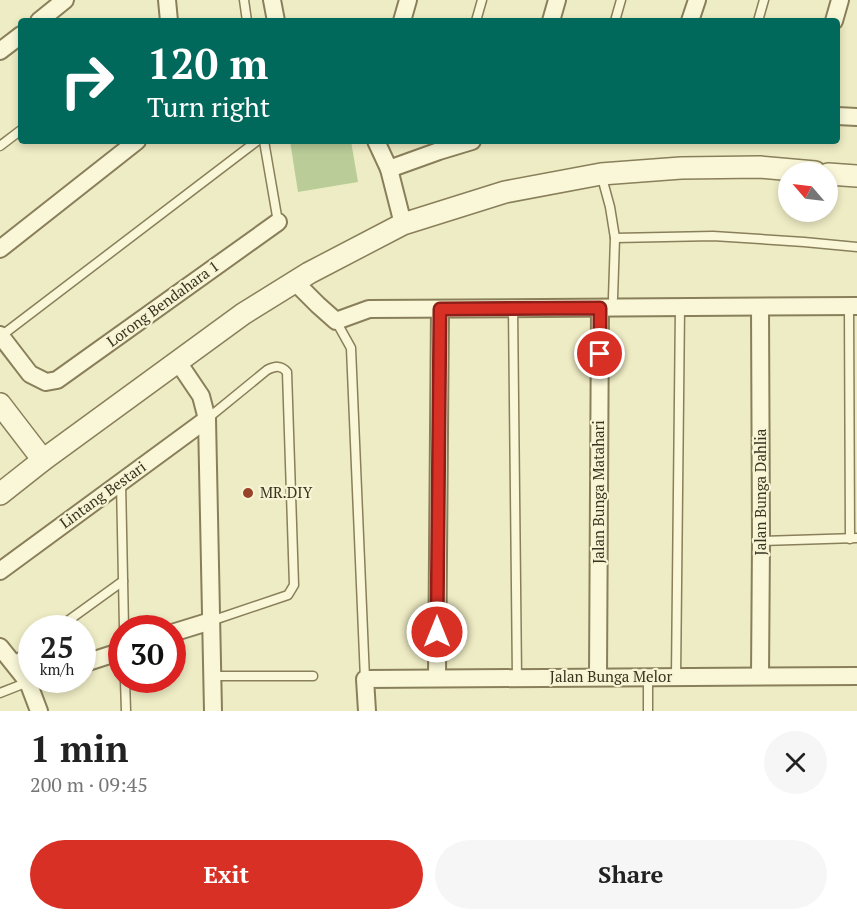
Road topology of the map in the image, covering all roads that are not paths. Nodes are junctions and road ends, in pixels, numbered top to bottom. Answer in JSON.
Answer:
{"nodes":[{"id":1,"x":65,"y":0,"type":"edge"},
{"id":2,"x":244,"y":0,"type":"edge"},
{"id":3,"x":272,"y":0,"type":"edge"},
{"id":4,"x":408,"y":0,"type":"edge"},
{"id":5,"x":482,"y":0,"type":"edge"},
{"id":6,"x":557,"y":0,"type":"edge"},
{"id":7,"x":621,"y":0,"type":"edge"},
{"id":8,"x":697,"y":0,"type":"edge"},
{"id":9,"x":764,"y":0,"type":"edge"},
{"id":10,"x":840,"y":0,"type":"edge"},
{"id":11,"x":43,"y":18,"type":"edge"},
{"id":12,"x":247,"y":18,"type":"edge"},
{"id":13,"x":275,"y":18,"type":"edge"},
{"id":14,"x":403,"y":18,"type":"edge"},
{"id":15,"x":477,"y":18,"type":"edge"},
{"id":16,"x":552,"y":18,"type":"edge"},
{"id":17,"x":616,"y":18,"type":"edge"},
{"id":18,"x":691,"y":18,"type":"edge"},
{"id":19,"x":759,"y":18,"type":"edge"},
{"id":20,"x":835,"y":18,"type":"edge"},
{"id":21,"x":18,"y":37,"type":"edge"},
{"id":22,"x":0,"y":51,"type":"edge"},
{"id":23,"x":840,"y":116,"type":"edge"},
{"id":24,"x":857,"y":117,"type":"edge"},
{"id":25,"x":18,"y":132,"type":"edge"},
{"id":26,"x":133,"y":144,"type":"edge"},
{"id":27,"x":254,"y":144,"type":"edge"},
{"id":28,"x":265,"y":144,"type":"edge"},
{"id":29,"x":377,"y":144,"type":"edge"},
{"id":30,"x":0,"y":146,"type":"edge"},
{"id":31,"x":440,"y":146,"type":"edge"},
{"id":32,"x":388,"y":169,"type":"junction"},
{"id":33,"x":778,"y":169,"type":"edge"},
{"id":34,"x":601,"y":174,"type":"junction"},
{"id":35,"x":838,"y":175,"type":"edge"},
{"id":36,"x":857,"y":176,"type":"edge"},
{"id":37,"x":278,"y":222,"type":"joint"},
{"id":38,"x":403,"y":224,"type":"junction"},
{"id":39,"x":615,"y":238,"type":"junction"},
{"id":40,"x":857,"y":247,"type":"edge"},
{"id":41,"x":0,"y":249,"type":"edge"},
{"id":42,"x":295,"y":282,"type":"junction"},
{"id":43,"x":606,"y":303,"type":"junction"},
{"id":44,"x":853,"y":306,"type":"edge"},
{"id":45,"x":680,"y":307,"type":"junction"},
{"id":46,"x":760,"y":307,"type":"junction"},
{"id":47,"x":513,"y":308,"type":"junction"},
{"id":48,"x":440,"y":309,"type":"junction"},
{"id":49,"x":336,"y":321,"type":"junction"},
{"id":50,"x":0,"y":335,"type":"edge"},
{"id":51,"x":178,"y":362,"type":"junction"},
{"id":52,"x":0,"y":404,"type":"edge"},
{"id":53,"x":207,"y":419,"type":"junction"},
{"id":54,"x":44,"y":460,"type":"junction"},
{"id":55,"x":121,"y":481,"type":"junction"},
{"id":56,"x":0,"y":494,"type":"edge"},
{"id":57,"x":854,"y":538,"type":"edge"},
{"id":58,"x":761,"y":541,"type":"junction"},
{"id":59,"x":0,"y":571,"type":"edge"},
{"id":60,"x":123,"y":581,"type":"junction"},
{"id":61,"x":76,"y":615,"type":"edge"},
{"id":62,"x":124,"y":615,"type":"edge"},
{"id":63,"x":211,"y":621,"type":"junction"},
{"id":64,"x":186,"y":629,"type":"edge"},
{"id":65,"x":0,"y":647,"type":"edge"},
{"id":66,"x":18,"y":658,"type":"edge"},
{"id":67,"x":13,"y":662,"type":"junction"},
{"id":68,"x":18,"y":667,"type":"edge"},
{"id":69,"x":211,"y":676,"type":"junction"},
{"id":70,"x":314,"y":676,"type":"dead end"},
{"id":71,"x":760,"y":676,"type":"junction"},
{"id":72,"x":857,"y":676,"type":"edge"},
{"id":73,"x":598,"y":677,"type":"junction"},
{"id":74,"x":648,"y":677,"type":"junction"},
{"id":75,"x":676,"y":677,"type":"junction"},
{"id":76,"x":437,"y":678,"type":"junction"},
{"id":77,"x":517,"y":678,"type":"junction"},
{"id":78,"x":365,"y":679,"type":"junction"},
{"id":79,"x":18,"y":686,"type":"edge"},
{"id":80,"x":0,"y":693,"type":"edge"},
{"id":81,"x":35,"y":693,"type":"edge"},
{"id":82,"x":125,"y":693,"type":"edge"},
{"id":83,"x":39,"y":711,"type":"edge"},
{"id":84,"x":126,"y":711,"type":"edge"},
{"id":85,"x":213,"y":711,"type":"edge"},
{"id":86,"x":367,"y":711,"type":"edge"},
{"id":87,"x":648,"y":711,"type":"edge"}],
"edges":[{"from":1,"to":11,"type":"street"},
{"from":2,"to":12,"type":"lane"},
{"from":3,"to":13,"type":"street"},
{"from":4,"to":14,"type":"street"},
{"from":5,"to":15,"type":"lane"},
{"from":6,"to":16,"type":"street"},
{"from":7,"to":17,"type":"lane"},
{"from":8,"to":18,"type":"street"},
{"from":9,"to":19,"type":"lane"},
{"from":10,"to":20,"type":"street"},
{"from":21,"to":22,"type":"street"},
{"from":23,"to":24,"type":"street"},
{"from":25,"to":30,"type":"lane"},
{"from":26,"to":41,"type":"street"},
{"from":27,"to":50,"type":"lane"},
{"from":28,"to":37,"type":"lane"},
{"from":29,"to":32,"type":"street"},
{"from":31,"to":32,"type":"street"},
{"from":32,"to":38,"type":"street"},
{"from":33,"to":34,"type":"street"},
{"from":34,"to":38,"type":"street"},
{"from":34,"to":39,"type":"lane"},
{"from":35,"to":36,"type":"street"},
{"from":37,"to":50,"type":"street","name":"Lorong Bendahara 1"},
{"from":38,"to":42,"type":"street"},
{"from":39,"to":40,"type":"lane"},
{"from":39,"to":43,"type":"lane"},
{"from":42,"to":49,"type":"street"},
{"from":42,"to":51,"type":"street"},
{"from":43,"to":45,"type":"street"},
{"from":43,"to":47,"type":"street"},
{"from":43,"to":73,"type":"street","name":"Jalan Bunga Matahari"},
{"from":44,"to":46,"type":"street"},
{"from":44,"to":57,"type":"lane"},
{"from":45,"to":46,"type":"street"},
{"from":45,"to":75,"type":"lane"},
{"from":46,"to":58,"type":"street","name":"Jalan Bunga Dahlia"},
{"from":47,"to":48,"type":"street"},
{"from":47,"to":77,"type":"lane"},
{"from":48,"to":49,"type":"street"},
{"from":48,"to":76,"type":"street"},
{"from":49,"to":78,"type":"lane"},
{"from":51,"to":53,"type":"street"},
{"from":51,"to":54,"type":"street"},
{"from":52,"to":54,"type":"street"},
{"from":53,"to":55,"type":"street","name":"Lintang Bestari"},
{"from":53,"to":63,"type":"street"},
{"from":53,"to":63,"type":"lane"},
{"from":54,"to":56,"type":"street"},
{"from":55,"to":59,"type":"street","name":"Lintang Bestari"},
{"from":55,"to":60,"type":"lane"},
{"from":57,"to":58,"type":"lane"},
{"from":58,"to":71,"type":"street","name":"Jalan Bunga Dahlia"},
{"from":60,"to":61,"type":"lane"},
{"from":60,"to":62,"type":"lane"},
{"from":63,"to":64,"type":"street"},
{"from":63,"to":69,"type":"street"},
{"from":65,"to":67,"type":"street"},
{"from":66,"to":67,"type":"lane"},
{"from":67,"to":68,"type":"street"},
{"from":69,"to":70,"type":"lane"},
{"from":69,"to":85,"type":"street"},
{"from":71,"to":72,"type":"street","name":"Jalan Bunga Melor"},
{"from":71,"to":75,"type":"street","name":"Jalan Bunga Melor"},
{"from":73,"to":74,"type":"street","name":"Jalan Bunga Melor"},
{"from":73,"to":77,"type":"street","name":"Jalan Bunga Melor"},
{"from":74,"to":75,"type":"street","name":"Jalan Bunga Melor"},
{"from":74,"to":87,"type":"lane"},
{"from":76,"to":77,"type":"street","name":"Jalan Bunga Melor"},
{"from":76,"to":78,"type":"street","name":"Jalan Bunga Melor"},
{"from":78,"to":86,"type":"street"},
{"from":79,"to":80,"type":"lane"},
{"from":81,"to":83,"type":"street"},
{"from":82,"to":84,"type":"lane"}]}
